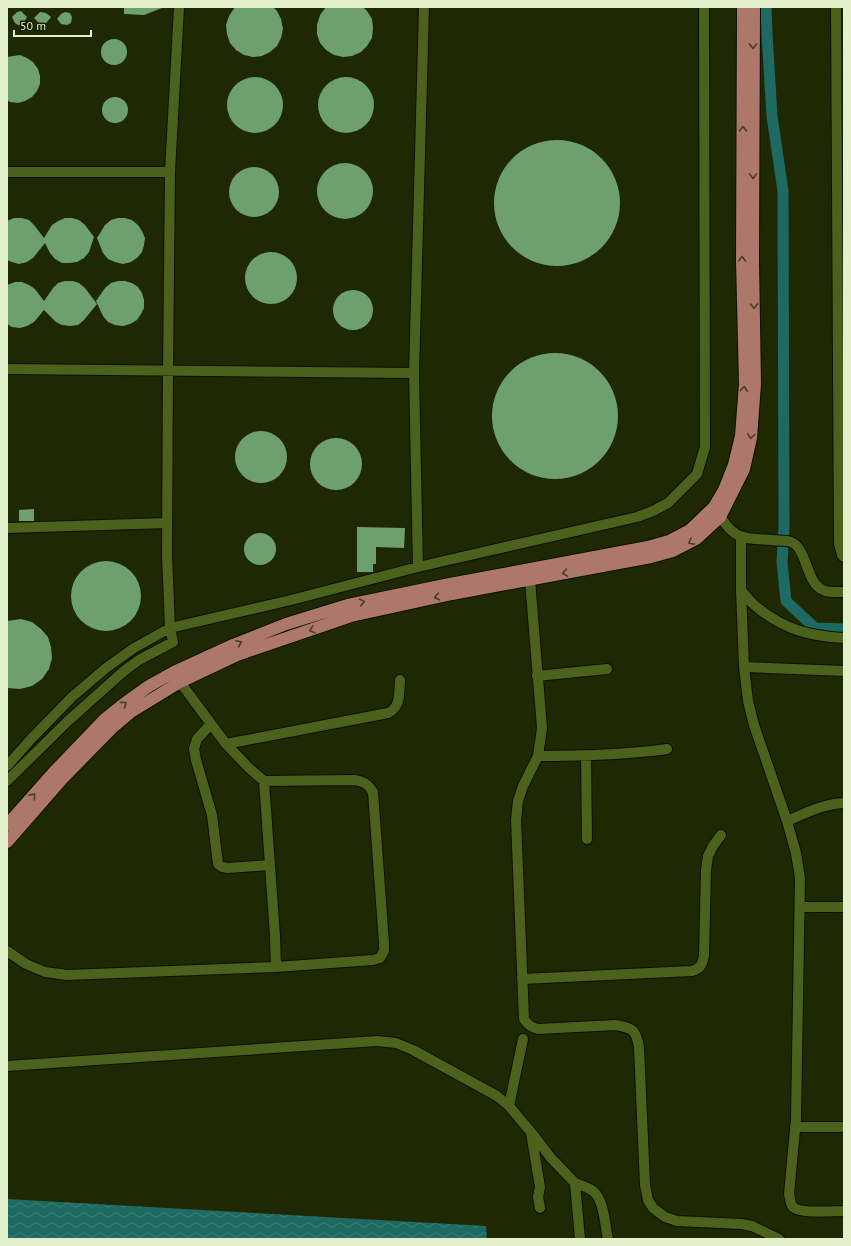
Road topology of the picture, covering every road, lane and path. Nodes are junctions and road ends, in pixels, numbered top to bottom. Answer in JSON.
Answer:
{"nodes":[{"id":1,"x":179,"y":7,"type":"edge"},
{"id":2,"x":424,"y":7,"type":"edge"},
{"id":3,"x":704,"y":7,"type":"edge"},
{"id":4,"x":743,"y":7,"type":"edge"},
{"id":5,"x":754,"y":7,"type":"edge"},
{"id":6,"x":836,"y":7,"type":"edge"},
{"id":7,"x":748,"y":109,"type":"junction"},
{"id":8,"x":7,"y":172,"type":"edge"},
{"id":9,"x":170,"y":172,"type":"junction"},
{"id":10,"x":7,"y":369,"type":"edge"},
{"id":11,"x":168,"y":370,"type":"junction"},
{"id":12,"x":414,"y":373,"type":"junction"},
{"id":13,"x":717,"y":512,"type":"junction"},
{"id":14,"x":167,"y":523,"type":"junction"},
{"id":15,"x":7,"y":528,"type":"edge"},
{"id":16,"x":741,"y":537,"type":"junction"},
{"id":17,"x":844,"y":557,"type":"edge"},
{"id":18,"x":418,"y":567,"type":"junction"},
{"id":19,"x":530,"y":580,"type":"junction"},
{"id":20,"x":741,"y":590,"type":"junction"},
{"id":21,"x":844,"y":592,"type":"edge"},
{"id":22,"x":170,"y":628,"type":"junction"},
{"id":23,"x":844,"y":638,"type":"edge"},
{"id":24,"x":744,"y":667,"type":"junction"},
{"id":25,"x":607,"y":669,"type":"dead end"},
{"id":26,"x":844,"y":671,"type":"edge"},
{"id":27,"x":537,"y":676,"type":"junction"},
{"id":28,"x":400,"y":680,"type":"dead end"},
{"id":29,"x":180,"y":682,"type":"junction"},
{"id":30,"x":211,"y":724,"type":"junction"},
{"id":31,"x":226,"y":744,"type":"junction"},
{"id":32,"x":667,"y":749,"type":"dead end"},
{"id":33,"x":538,"y":756,"type":"junction"},
{"id":34,"x":586,"y":756,"type":"junction"},
{"id":35,"x":7,"y":766,"type":"edge"},
{"id":36,"x":7,"y":781,"type":"edge"},
{"id":37,"x":264,"y":781,"type":"junction"},
{"id":38,"x":844,"y":803,"type":"edge"},
{"id":39,"x":787,"y":821,"type":"junction"},
{"id":40,"x":7,"y":825,"type":"edge"},
{"id":41,"x":721,"y":835,"type":"dead end"},
{"id":42,"x":586,"y":839,"type":"dead end"},
{"id":43,"x":7,"y":842,"type":"edge"},
{"id":44,"x":270,"y":865,"type":"junction"},
{"id":45,"x":800,"y":907,"type":"junction"},
{"id":46,"x":844,"y":907,"type":"edge"},
{"id":47,"x":7,"y":951,"type":"edge"},
{"id":48,"x":276,"y":967,"type":"junction"},
{"id":49,"x":522,"y":979,"type":"junction"},
{"id":50,"x":523,"y":1039,"type":"dead end"},
{"id":51,"x":7,"y":1066,"type":"edge"},
{"id":52,"x":509,"y":1106,"type":"junction"},
{"id":53,"x":795,"y":1127,"type":"junction"},
{"id":54,"x":844,"y":1127,"type":"edge"},
{"id":55,"x":530,"y":1131,"type":"junction"},
{"id":56,"x":575,"y":1182,"type":"junction"},
{"id":57,"x":540,"y":1208,"type":"dead end"},
{"id":58,"x":844,"y":1211,"type":"edge"},
{"id":59,"x":580,"y":1239,"type":"edge"},
{"id":60,"x":608,"y":1239,"type":"edge"},
{"id":61,"x":779,"y":1239,"type":"edge"}],
"edges":[{"from":1,"to":9,"type":"street"},
{"from":2,"to":12,"type":"street"},
{"from":3,"to":18,"type":"street"},
{"from":4,"to":7,"type":"main road"},
{"from":5,"to":7,"type":"main road","one_way":true},
{"from":6,"to":17,"type":"street"},
{"from":7,"to":13,"type":"main road"},
{"from":8,"to":9,"type":"street"},
{"from":9,"to":11,"type":"street"},
{"from":10,"to":11,"type":"street"},
{"from":11,"to":12,"type":"street"},
{"from":11,"to":14,"type":"street"},
{"from":12,"to":18,"type":"street"},
{"from":13,"to":16,"type":"street"},
{"from":13,"to":19,"type":"main road","one_way":true},
{"from":40,"to":13,"type":"main road","one_way":true},
{"from":14,"to":15,"type":"street"},
{"from":14,"to":22,"type":"street"},
{"from":16,"to":20,"type":"street"},
{"from":16,"to":21,"type":"street"},
{"from":18,"to":22,"type":"street"},
{"from":19,"to":27,"type":"street"},
{"from":19,"to":29,"type":"main road","one_way":true},
{"from":20,"to":23,"type":"street"},
{"from":20,"to":24,"type":"street"},
{"from":22,"to":35,"type":"street"},
{"from":22,"to":36,"type":"street"},
{"from":24,"to":26,"type":"street"},
{"from":24,"to":39,"type":"street"},
{"from":25,"to":27,"type":"street"},
{"from":27,"to":33,"type":"street"},
{"from":28,"to":31,"type":"street"},
{"from":29,"to":30,"type":"street"},
{"from":29,"to":43,"type":"main road"},
{"from":30,"to":31,"type":"street"},
{"from":30,"to":44,"type":"street"},
{"from":31,"to":37,"type":"street"},
{"from":32,"to":34,"type":"street"},
{"from":33,"to":34,"type":"street"},
{"from":33,"to":49,"type":"street"},
{"from":34,"to":42,"type":"street"},
{"from":37,"to":44,"type":"street"},
{"from":37,"to":48,"type":"street"},
{"from":38,"to":39,"type":"street"},
{"from":39,"to":45,"type":"street"},
{"from":41,"to":49,"type":"street"},
{"from":44,"to":48,"type":"street"},
{"from":45,"to":46,"type":"street"},
{"from":45,"to":53,"type":"street"},
{"from":47,"to":48,"type":"street"},
{"from":49,"to":61,"type":"street"},
{"from":50,"to":52,"type":"street"},
{"from":51,"to":52,"type":"street"},
{"from":52,"to":55,"type":"street"},
{"from":53,"to":54,"type":"street"},
{"from":53,"to":58,"type":"street"},
{"from":55,"to":56,"type":"street"},
{"from":55,"to":57,"type":"street"},
{"from":56,"to":59,"type":"street"},
{"from":56,"to":60,"type":"street"}]}
